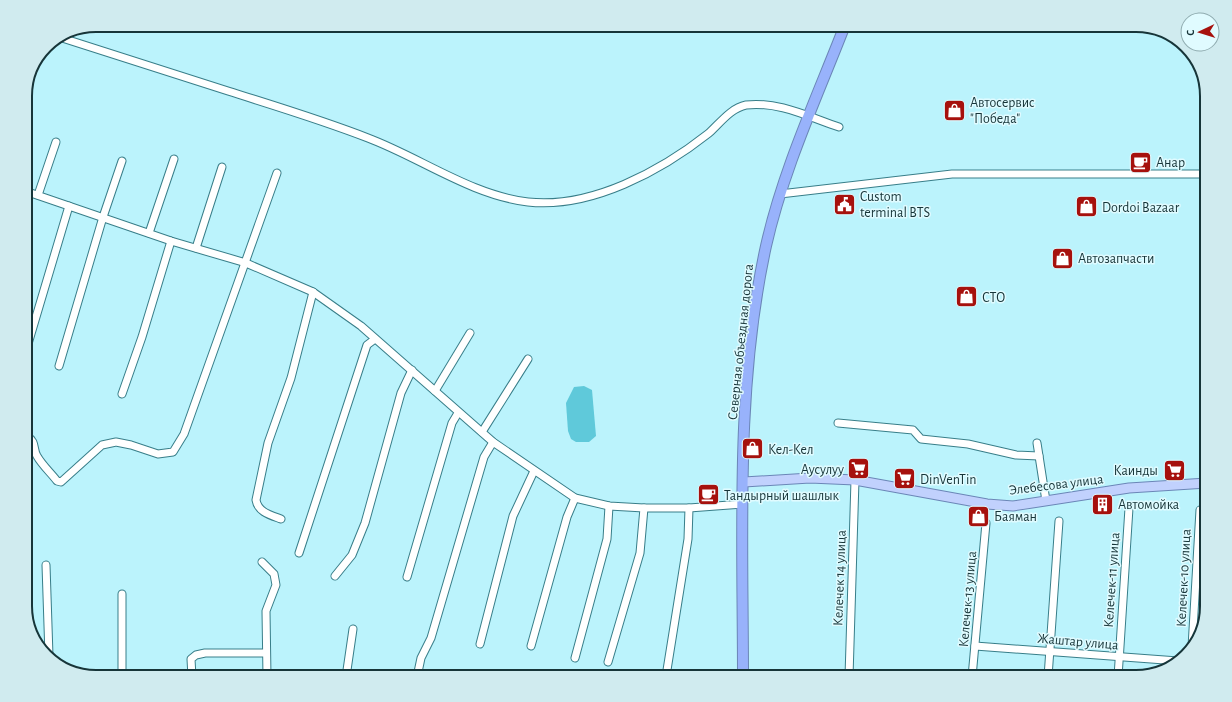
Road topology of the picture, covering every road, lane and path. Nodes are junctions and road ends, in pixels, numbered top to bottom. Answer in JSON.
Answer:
{"nodes":[{"id":1,"x":842,"y":32,"type":"edge"},
{"id":2,"x":67,"y":39,"type":"edge"},
{"id":3,"x":839,"y":127,"type":"dead end"},
{"id":4,"x":56,"y":142,"type":"dead end"},
{"id":5,"x":174,"y":159,"type":"dead end"},
{"id":6,"x":122,"y":161,"type":"dead end"},
{"id":7,"x":222,"y":167,"type":"dead end"},
{"id":8,"x":278,"y":173,"type":"dead end"},
{"id":9,"x":1200,"y":174,"type":"edge"},
{"id":10,"x":32,"y":194,"type":"edge"},
{"id":11,"x":780,"y":194,"type":"junction"},
{"id":12,"x":38,"y":195,"type":"junction"},
{"id":13,"x":69,"y":206,"type":"junction"},
{"id":14,"x":103,"y":217,"type":"junction"},
{"id":15,"x":148,"y":233,"type":"junction"},
{"id":16,"x":171,"y":240,"type":"junction"},
{"id":17,"x":196,"y":248,"type":"junction"},
{"id":18,"x":246,"y":263,"type":"junction"},
{"id":19,"x":313,"y":292,"type":"junction"},
{"id":20,"x":32,"y":330,"type":"edge"},
{"id":21,"x":470,"y":333,"type":"dead end"},
{"id":22,"x":375,"y":339,"type":"junction"},
{"id":23,"x":528,"y":359,"type":"dead end"},
{"id":24,"x":59,"y":366,"type":"dead end"},
{"id":25,"x":412,"y":370,"type":"junction"},
{"id":26,"x":435,"y":391,"type":"junction"},
{"id":27,"x":122,"y":394,"type":"dead end"},
{"id":28,"x":458,"y":413,"type":"junction"},
{"id":29,"x":838,"y":423,"type":"dead end"},
{"id":30,"x":482,"y":432,"type":"junction"},
{"id":31,"x":32,"y":439,"type":"edge"},
{"id":32,"x":493,"y":442,"type":"junction"},
{"id":33,"x":1037,"y":443,"type":"dead end"},
{"id":34,"x":1039,"y":456,"type":"junction"},
{"id":35,"x":534,"y":471,"type":"junction"},
{"id":36,"x":854,"y":480,"type":"junction"},
{"id":37,"x":744,"y":482,"type":"junction"},
{"id":38,"x":1200,"y":483,"type":"edge"},
{"id":39,"x":575,"y":498,"type":"junction"},
{"id":40,"x":1046,"y":501,"type":"junction"},
{"id":41,"x":743,"y":504,"type":"junction"},
{"id":42,"x":609,"y":506,"type":"junction"},
{"id":43,"x":644,"y":508,"type":"junction"},
{"id":44,"x":689,"y":508,"type":"junction"},
{"id":45,"x":1129,"y":508,"type":"dead end"},
{"id":46,"x":1200,"y":510,"type":"dead end"},
{"id":47,"x":281,"y":519,"type":"dead end"},
{"id":48,"x":1058,"y":521,"type":"dead end"},
{"id":49,"x":986,"y":523,"type":"dead end"},
{"id":50,"x":299,"y":553,"type":"dead end"},
{"id":51,"x":262,"y":562,"type":"dead end"},
{"id":52,"x":46,"y":565,"type":"dead end"},
{"id":53,"x":335,"y":576,"type":"dead end"},
{"id":54,"x":407,"y":577,"type":"dead end"},
{"id":55,"x":122,"y":594,"type":"dead end"},
{"id":56,"x":353,"y":629,"type":"dead end"},
{"id":57,"x":1193,"y":635,"type":"edge"},
{"id":58,"x":480,"y":644,"type":"dead end"},
{"id":59,"x":531,"y":646,"type":"dead end"},
{"id":60,"x":975,"y":646,"type":"junction"},
{"id":61,"x":49,"y":649,"type":"edge"},
{"id":62,"x":1051,"y":651,"type":"junction"},
{"id":63,"x":265,"y":653,"type":"junction"},
{"id":64,"x":575,"y":658,"type":"dead end"},
{"id":65,"x":1119,"y":658,"type":"junction"},
{"id":66,"x":1169,"y":661,"type":"edge"},
{"id":67,"x":608,"y":662,"type":"dead end"},
{"id":68,"x":122,"y":670,"type":"edge"},
{"id":69,"x":192,"y":670,"type":"edge"},
{"id":70,"x":266,"y":670,"type":"edge"},
{"id":71,"x":347,"y":670,"type":"edge"},
{"id":72,"x":418,"y":670,"type":"edge"},
{"id":73,"x":667,"y":670,"type":"dead end"},
{"id":74,"x":743,"y":670,"type":"edge"},
{"id":75,"x":849,"y":670,"type":"edge"},
{"id":76,"x":973,"y":670,"type":"edge"},
{"id":77,"x":1049,"y":670,"type":"edge"},
{"id":78,"x":1118,"y":670,"type":"edge"}],
"edges":[{"from":1,"to":11,"type":"highway","name":"Северная объездная дорога"},
{"from":2,"to":3,"type":"street"},
{"from":4,"to":12,"type":"street"},
{"from":5,"to":15,"type":"street"},
{"from":6,"to":14,"type":"street"},
{"from":7,"to":17,"type":"street"},
{"from":8,"to":18,"type":"street"},
{"from":9,"to":11,"type":"street"},
{"from":10,"to":12,"type":"street"},
{"from":11,"to":37,"type":"highway","name":"Северная объездная дорога"},
{"from":12,"to":13,"type":"street"},
{"from":13,"to":14,"type":"street"},
{"from":13,"to":20,"type":"street"},
{"from":14,"to":15,"type":"street"},
{"from":14,"to":24,"type":"street"},
{"from":15,"to":16,"type":"street"},
{"from":16,"to":17,"type":"street"},
{"from":16,"to":27,"type":"street"},
{"from":17,"to":18,"type":"street"},
{"from":18,"to":19,"type":"street"},
{"from":18,"to":31,"type":"street"},
{"from":19,"to":22,"type":"street"},
{"from":19,"to":47,"type":"street"},
{"from":21,"to":26,"type":"street"},
{"from":22,"to":25,"type":"street"},
{"from":22,"to":50,"type":"street"},
{"from":23,"to":30,"type":"street"},
{"from":25,"to":26,"type":"street"},
{"from":25,"to":53,"type":"street"},
{"from":26,"to":28,"type":"street"},
{"from":28,"to":30,"type":"street"},
{"from":28,"to":54,"type":"street"},
{"from":29,"to":34,"type":"street"},
{"from":30,"to":32,"type":"street"},
{"from":32,"to":35,"type":"street"},
{"from":32,"to":72,"type":"street"},
{"from":33,"to":34,"type":"street"},
{"from":34,"to":40,"type":"street"},
{"from":35,"to":39,"type":"street"},
{"from":35,"to":58,"type":"street"},
{"from":36,"to":37,"type":"main road","name":"Элебесова улица"},
{"from":36,"to":40,"type":"main road","name":"Элебесова улица"},
{"from":36,"to":75,"type":"street","name":"Келечек 14 улица"},
{"from":37,"to":41,"type":"highway","name":"Северная объездная дорога"},
{"from":38,"to":40,"type":"main road","name":"Элебесова улица"},
{"from":39,"to":42,"type":"street"},
{"from":39,"to":59,"type":"street"},
{"from":41,"to":44,"type":"street"},
{"from":41,"to":74,"type":"highway","name":"Северная объездная дорога"},
{"from":42,"to":43,"type":"street"},
{"from":42,"to":64,"type":"street"},
{"from":43,"to":44,"type":"street"},
{"from":43,"to":67,"type":"street"},
{"from":44,"to":73,"type":"street"},
{"from":45,"to":65,"type":"street","name":"Келечек-11 улица"},
{"from":46,"to":57,"type":"street","name":"Келечек-10 улица"},
{"from":48,"to":62,"type":"street"},
{"from":49,"to":60,"type":"street","name":"Келечек-13 улица"},
{"from":51,"to":63,"type":"street"},
{"from":52,"to":61,"type":"street"},
{"from":55,"to":68,"type":"street"},
{"from":56,"to":71,"type":"street"},
{"from":60,"to":62,"type":"street","name":"Жаштар улица"},
{"from":60,"to":76,"type":"street","name":"Келечек-13 улица"},
{"from":62,"to":65,"type":"street","name":"Жаштар улица"},
{"from":62,"to":77,"type":"street"},
{"from":63,"to":69,"type":"street"},
{"from":63,"to":70,"type":"street"},
{"from":65,"to":66,"type":"street","name":"Жаштар улица"},
{"from":65,"to":78,"type":"street","name":"Келечек-11 улица"}]}
